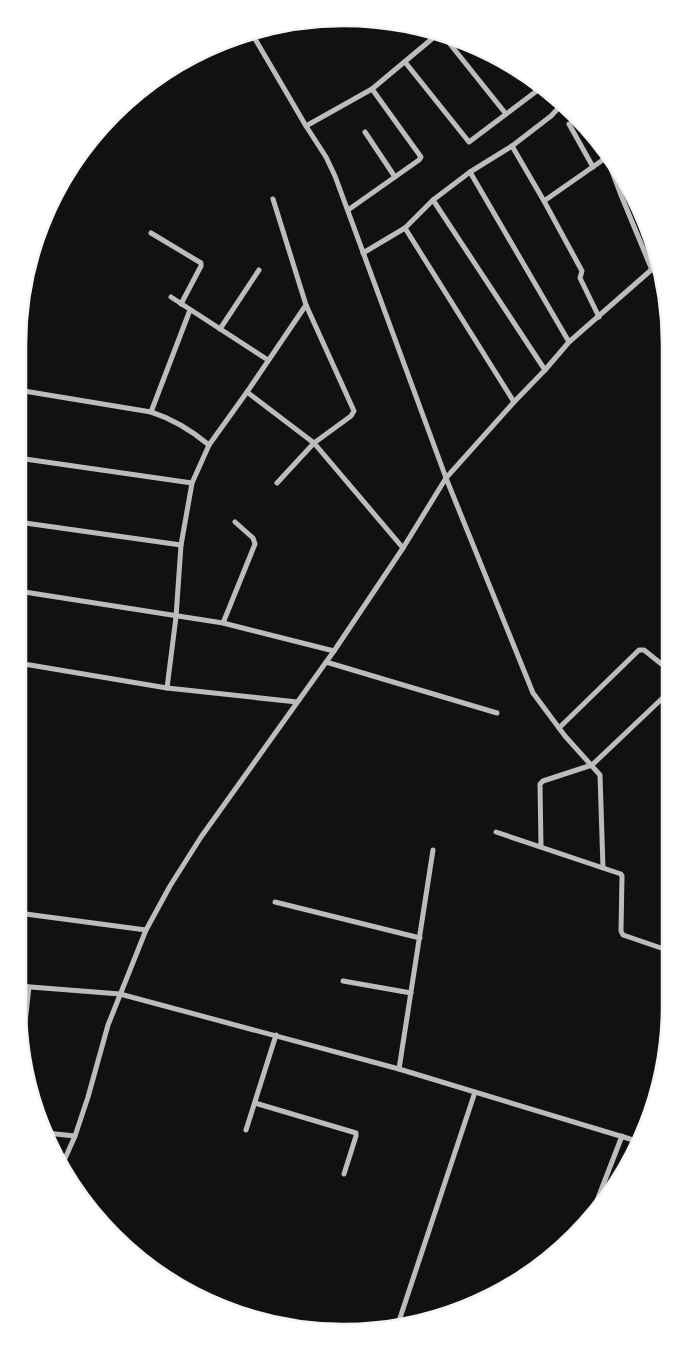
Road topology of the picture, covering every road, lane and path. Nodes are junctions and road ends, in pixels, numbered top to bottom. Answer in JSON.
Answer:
{"nodes":[{"id":1,"x":255,"y":39,"type":"edge"},
{"id":2,"x":433,"y":39,"type":"edge"},
{"id":3,"x":450,"y":44,"type":"edge"},
{"id":4,"x":405,"y":62,"type":"junction"},
{"id":5,"x":372,"y":89,"type":"junction"},
{"id":6,"x":536,"y":91,"type":"edge"},
{"id":7,"x":558,"y":109,"type":"edge"},
{"id":8,"x":506,"y":114,"type":"junction"},
{"id":9,"x":569,"y":124,"type":"dead end"},
{"id":10,"x":306,"y":126,"type":"junction"},
{"id":11,"x":364,"y":132,"type":"dead end"},
{"id":12,"x":512,"y":146,"type":"junction"},
{"id":13,"x":603,"y":160,"type":"edge"},
{"id":14,"x":593,"y":166,"type":"junction"},
{"id":15,"x":470,"y":172,"type":"junction"},
{"id":16,"x":395,"y":177,"type":"junction"},
{"id":17,"x":615,"y":178,"type":"edge"},
{"id":18,"x":274,"y":199,"type":"dead end"},
{"id":19,"x":433,"y":200,"type":"junction"},
{"id":20,"x":544,"y":201,"type":"junction"},
{"id":21,"x":348,"y":210,"type":"junction"},
{"id":22,"x":405,"y":228,"type":"junction"},
{"id":23,"x":151,"y":233,"type":"dead end"},
{"id":24,"x":363,"y":253,"type":"junction"},
{"id":25,"x":259,"y":270,"type":"dead end"},
{"id":26,"x":652,"y":270,"type":"joint"},
{"id":27,"x":171,"y":297,"type":"dead end"},
{"id":28,"x":181,"y":304,"type":"junction"},
{"id":29,"x":306,"y":304,"type":"junction"},
{"id":30,"x":190,"y":310,"type":"junction"},
{"id":31,"x":599,"y":317,"type":"junction"},
{"id":32,"x":220,"y":329,"type":"junction"},
{"id":33,"x":569,"y":342,"type":"junction"},
{"id":34,"x":268,"y":360,"type":"junction"},
{"id":35,"x":545,"y":370,"type":"junction"},
{"id":36,"x":26,"y":391,"type":"edge"},
{"id":37,"x":247,"y":392,"type":"junction"},
{"id":38,"x":514,"y":402,"type":"junction"},
{"id":39,"x":151,"y":412,"type":"junction"},
{"id":40,"x":314,"y":443,"type":"junction"},
{"id":41,"x":209,"y":445,"type":"junction"},
{"id":42,"x":26,"y":459,"type":"edge"},
{"id":43,"x":446,"y":478,"type":"junction"},
{"id":44,"x":192,"y":483,"type":"junction"},
{"id":45,"x":277,"y":483,"type":"dead end"},
{"id":46,"x":235,"y":522,"type":"dead end"},
{"id":47,"x":26,"y":523,"type":"edge"},
{"id":48,"x":181,"y":545,"type":"junction"},
{"id":49,"x":403,"y":548,"type":"junction"},
{"id":50,"x":26,"y":592,"type":"edge"},
{"id":51,"x":176,"y":617,"type":"junction"},
{"id":52,"x":223,"y":623,"type":"junction"},
{"id":53,"x":334,"y":651,"type":"junction"},
{"id":54,"x":326,"y":662,"type":"junction"},
{"id":55,"x":26,"y":664,"type":"edge"},
{"id":56,"x":662,"y":664,"type":"edge"},
{"id":57,"x":167,"y":688,"type":"junction"},
{"id":58,"x":662,"y":699,"type":"edge"},
{"id":59,"x":297,"y":702,"type":"junction"},
{"id":60,"x":497,"y":713,"type":"dead end"},
{"id":61,"x":559,"y":728,"type":"junction"},
{"id":62,"x":592,"y":765,"type":"junction"},
{"id":63,"x":496,"y":832,"type":"dead end"},
{"id":64,"x":541,"y":847,"type":"junction"},
{"id":65,"x":433,"y":850,"type":"dead end"},
{"id":66,"x":603,"y":868,"type":"junction"},
{"id":67,"x":275,"y":902,"type":"dead end"},
{"id":68,"x":26,"y":914,"type":"edge"},
{"id":69,"x":146,"y":930,"type":"junction"},
{"id":70,"x":420,"y":938,"type":"junction"},
{"id":71,"x":662,"y":948,"type":"edge"},
{"id":72,"x":343,"y":981,"type":"dead end"},
{"id":73,"x":26,"y":987,"type":"edge"},
{"id":74,"x":29,"y":987,"type":"junction"},
{"id":75,"x":411,"y":993,"type":"junction"},
{"id":76,"x":120,"y":994,"type":"junction"},
{"id":77,"x":26,"y":1012,"type":"edge"},
{"id":78,"x":276,"y":1035,"type":"junction"},
{"id":79,"x":400,"y":1069,"type":"junction"},
{"id":80,"x":475,"y":1092,"type":"junction"},
{"id":81,"x":255,"y":1103,"type":"junction"},
{"id":82,"x":246,"y":1130,"type":"dead end"},
{"id":83,"x":53,"y":1134,"type":"edge"},
{"id":84,"x":75,"y":1136,"type":"junction"},
{"id":85,"x":622,"y":1136,"type":"junction"},
{"id":86,"x":633,"y":1140,"type":"edge"},
{"id":87,"x":65,"y":1157,"type":"edge"},
{"id":88,"x":344,"y":1174,"type":"dead end"},
{"id":89,"x":599,"y":1194,"type":"edge"},
{"id":90,"x":400,"y":1319,"type":"edge"}],
"edges":[{"from":1,"to":10,"type":"street"},
{"from":2,"to":4,"type":"street"},
{"from":3,"to":8,"type":"street"},
{"from":4,"to":5,"type":"street"},
{"from":4,"to":8,"type":"street"},
{"from":5,"to":10,"type":"street"},
{"from":5,"to":16,"type":"street"},
{"from":6,"to":8,"type":"street"},
{"from":7,"to":12,"type":"street"},
{"from":9,"to":14,"type":"street"},
{"from":10,"to":21,"type":"street"},
{"from":11,"to":16,"type":"street"},
{"from":12,"to":15,"type":"street"},
{"from":12,"to":20,"type":"street"},
{"from":13,"to":14,"type":"street"},
{"from":14,"to":20,"type":"street"},
{"from":15,"to":19,"type":"street"},
{"from":15,"to":33,"type":"street"},
{"from":16,"to":21,"type":"street"},
{"from":17,"to":26,"type":"street"},
{"from":18,"to":29,"type":"street"},
{"from":19,"to":22,"type":"street"},
{"from":19,"to":35,"type":"street"},
{"from":20,"to":31,"type":"street"},
{"from":21,"to":24,"type":"street"},
{"from":22,"to":24,"type":"street"},
{"from":22,"to":38,"type":"street"},
{"from":23,"to":28,"type":"street"},
{"from":24,"to":43,"type":"street"},
{"from":25,"to":32,"type":"street"},
{"from":26,"to":31,"type":"street"},
{"from":27,"to":28,"type":"street"},
{"from":28,"to":30,"type":"street"},
{"from":29,"to":34,"type":"street"},
{"from":29,"to":40,"type":"street"},
{"from":30,"to":32,"type":"street"},
{"from":30,"to":39,"type":"street"},
{"from":31,"to":33,"type":"street"},
{"from":32,"to":34,"type":"street"},
{"from":33,"to":35,"type":"street"},
{"from":34,"to":37,"type":"street"},
{"from":35,"to":38,"type":"street"},
{"from":36,"to":39,"type":"street"},
{"from":37,"to":40,"type":"street"},
{"from":37,"to":41,"type":"street"},
{"from":38,"to":43,"type":"street"},
{"from":39,"to":41,"type":"street"},
{"from":40,"to":45,"type":"street"},
{"from":40,"to":49,"type":"street"},
{"from":41,"to":44,"type":"street"},
{"from":42,"to":44,"type":"street"},
{"from":43,"to":49,"type":"street"},
{"from":43,"to":61,"type":"street"},
{"from":44,"to":48,"type":"street"},
{"from":46,"to":52,"type":"street"},
{"from":47,"to":48,"type":"street"},
{"from":48,"to":51,"type":"street"},
{"from":49,"to":53,"type":"street"},
{"from":50,"to":51,"type":"street"},
{"from":51,"to":52,"type":"street"},
{"from":51,"to":57,"type":"street"},
{"from":52,"to":53,"type":"street"},
{"from":53,"to":54,"type":"street"},
{"from":54,"to":59,"type":"street"},
{"from":54,"to":60,"type":"street"},
{"from":55,"to":57,"type":"street"},
{"from":56,"to":61,"type":"street"},
{"from":57,"to":59,"type":"street"},
{"from":58,"to":62,"type":"street"},
{"from":59,"to":69,"type":"street"},
{"from":61,"to":62,"type":"street"},
{"from":62,"to":64,"type":"street"},
{"from":62,"to":66,"type":"street"},
{"from":63,"to":64,"type":"street"},
{"from":64,"to":66,"type":"street"},
{"from":65,"to":70,"type":"street"},
{"from":66,"to":71,"type":"street"},
{"from":67,"to":70,"type":"street"},
{"from":68,"to":69,"type":"street"},
{"from":69,"to":76,"type":"street"},
{"from":70,"to":75,"type":"street"},
{"from":72,"to":75,"type":"street"},
{"from":73,"to":74,"type":"street"},
{"from":74,"to":76,"type":"street"},
{"from":74,"to":77,"type":"street"},
{"from":75,"to":79,"type":"street"},
{"from":76,"to":78,"type":"street"},
{"from":76,"to":84,"type":"street"},
{"from":78,"to":79,"type":"street"},
{"from":78,"to":81,"type":"street"},
{"from":79,"to":80,"type":"street"},
{"from":80,"to":85,"type":"street"},
{"from":80,"to":90,"type":"street"},
{"from":81,"to":82,"type":"street"},
{"from":81,"to":88,"type":"street"},
{"from":83,"to":84,"type":"street"},
{"from":84,"to":87,"type":"street"},
{"from":85,"to":86,"type":"street"},
{"from":85,"to":89,"type":"street"}]}
